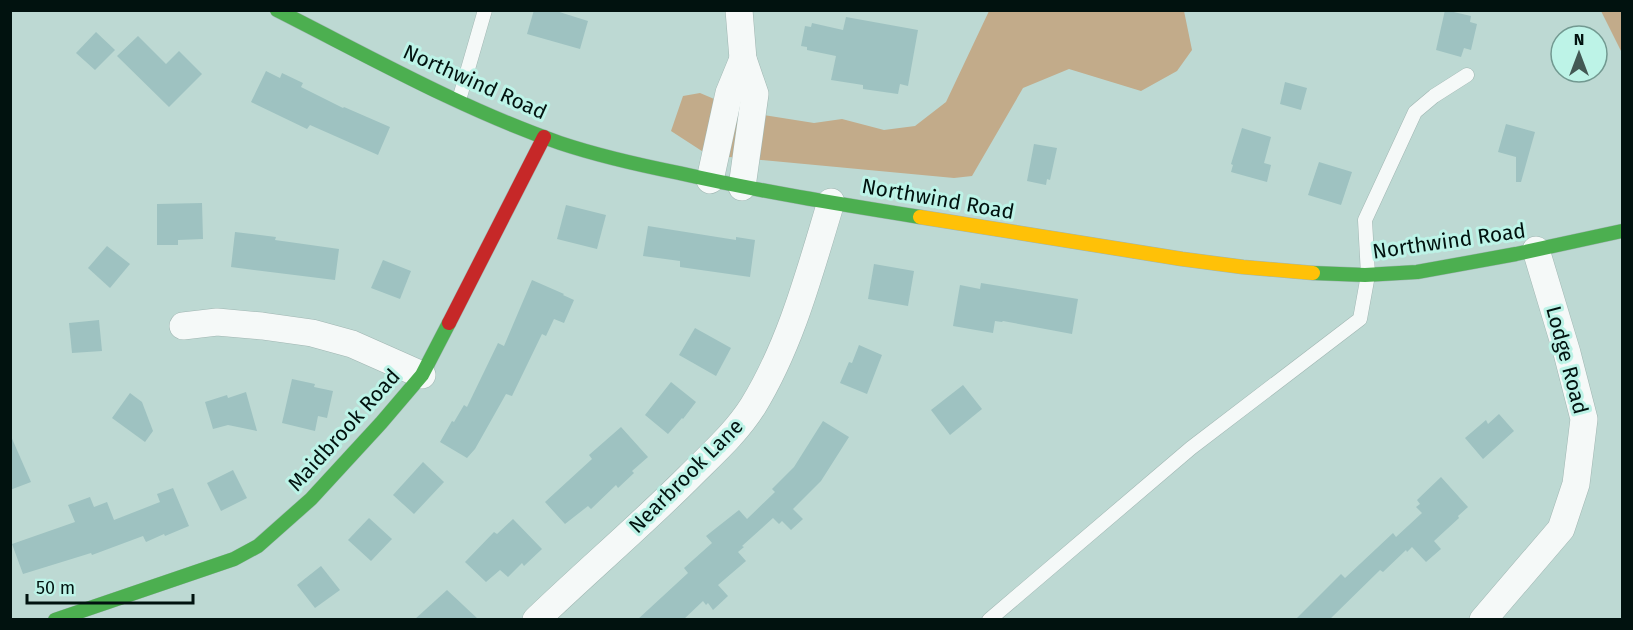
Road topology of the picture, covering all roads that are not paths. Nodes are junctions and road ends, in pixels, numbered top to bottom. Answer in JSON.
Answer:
{"nodes":[{"id":1,"x":277,"y":10,"type":"edge"},
{"id":2,"x":485,"y":10,"type":"edge"},
{"id":3,"x":739,"y":10,"type":"edge"},
{"id":4,"x":743,"y":59,"type":"junction"},
{"id":5,"x":1467,"y":75,"type":"dead end"},
{"id":6,"x":459,"y":100,"type":"junction"},
{"id":7,"x":544,"y":136,"type":"junction"},
{"id":8,"x":710,"y":180,"type":"junction"},
{"id":9,"x":742,"y":187,"type":"junction"},
{"id":10,"x":831,"y":202,"type":"junction"},
{"id":11,"x":1623,"y":231,"type":"edge"},
{"id":12,"x":1536,"y":250,"type":"junction"},
{"id":13,"x":1368,"y":275,"type":"junction"},
{"id":14,"x":183,"y":326,"type":"dead end"},
{"id":15,"x":422,"y":375,"type":"junction"},
{"id":16,"x":55,"y":620,"type":"edge"},
{"id":17,"x":536,"y":620,"type":"edge"},
{"id":18,"x":989,"y":620,"type":"edge"},
{"id":19,"x":1483,"y":620,"type":"edge"}],
"edges":[{"from":1,"to":6,"type":"street","name":"Northwind Road"},
{"from":2,"to":6,"type":"lane"},
{"from":3,"to":4,"type":"street"},
{"from":4,"to":8,"type":"street"},
{"from":4,"to":9,"type":"street"},
{"from":5,"to":13,"type":"lane"},
{"from":6,"to":7,"type":"street","name":"Northwind Road"},
{"from":7,"to":8,"type":"street","name":"Northwind Road"},
{"from":7,"to":15,"type":"street","name":"Maidbrook Road"},
{"from":8,"to":9,"type":"street","name":"Northwind Road"},
{"from":9,"to":10,"type":"street","name":"Northwind Road"},
{"from":10,"to":13,"type":"street","name":"Northwind Road"},
{"from":10,"to":17,"type":"street","name":"Nearbrook Lane"},
{"from":11,"to":12,"type":"street","name":"Northwind Road"},
{"from":12,"to":13,"type":"street","name":"Northwind Road"},
{"from":12,"to":19,"type":"street","name":"Lodge Road"},
{"from":13,"to":18,"type":"lane"},
{"from":14,"to":15,"type":"street"},
{"from":15,"to":16,"type":"street","name":"Maidbrook Road"}]}
